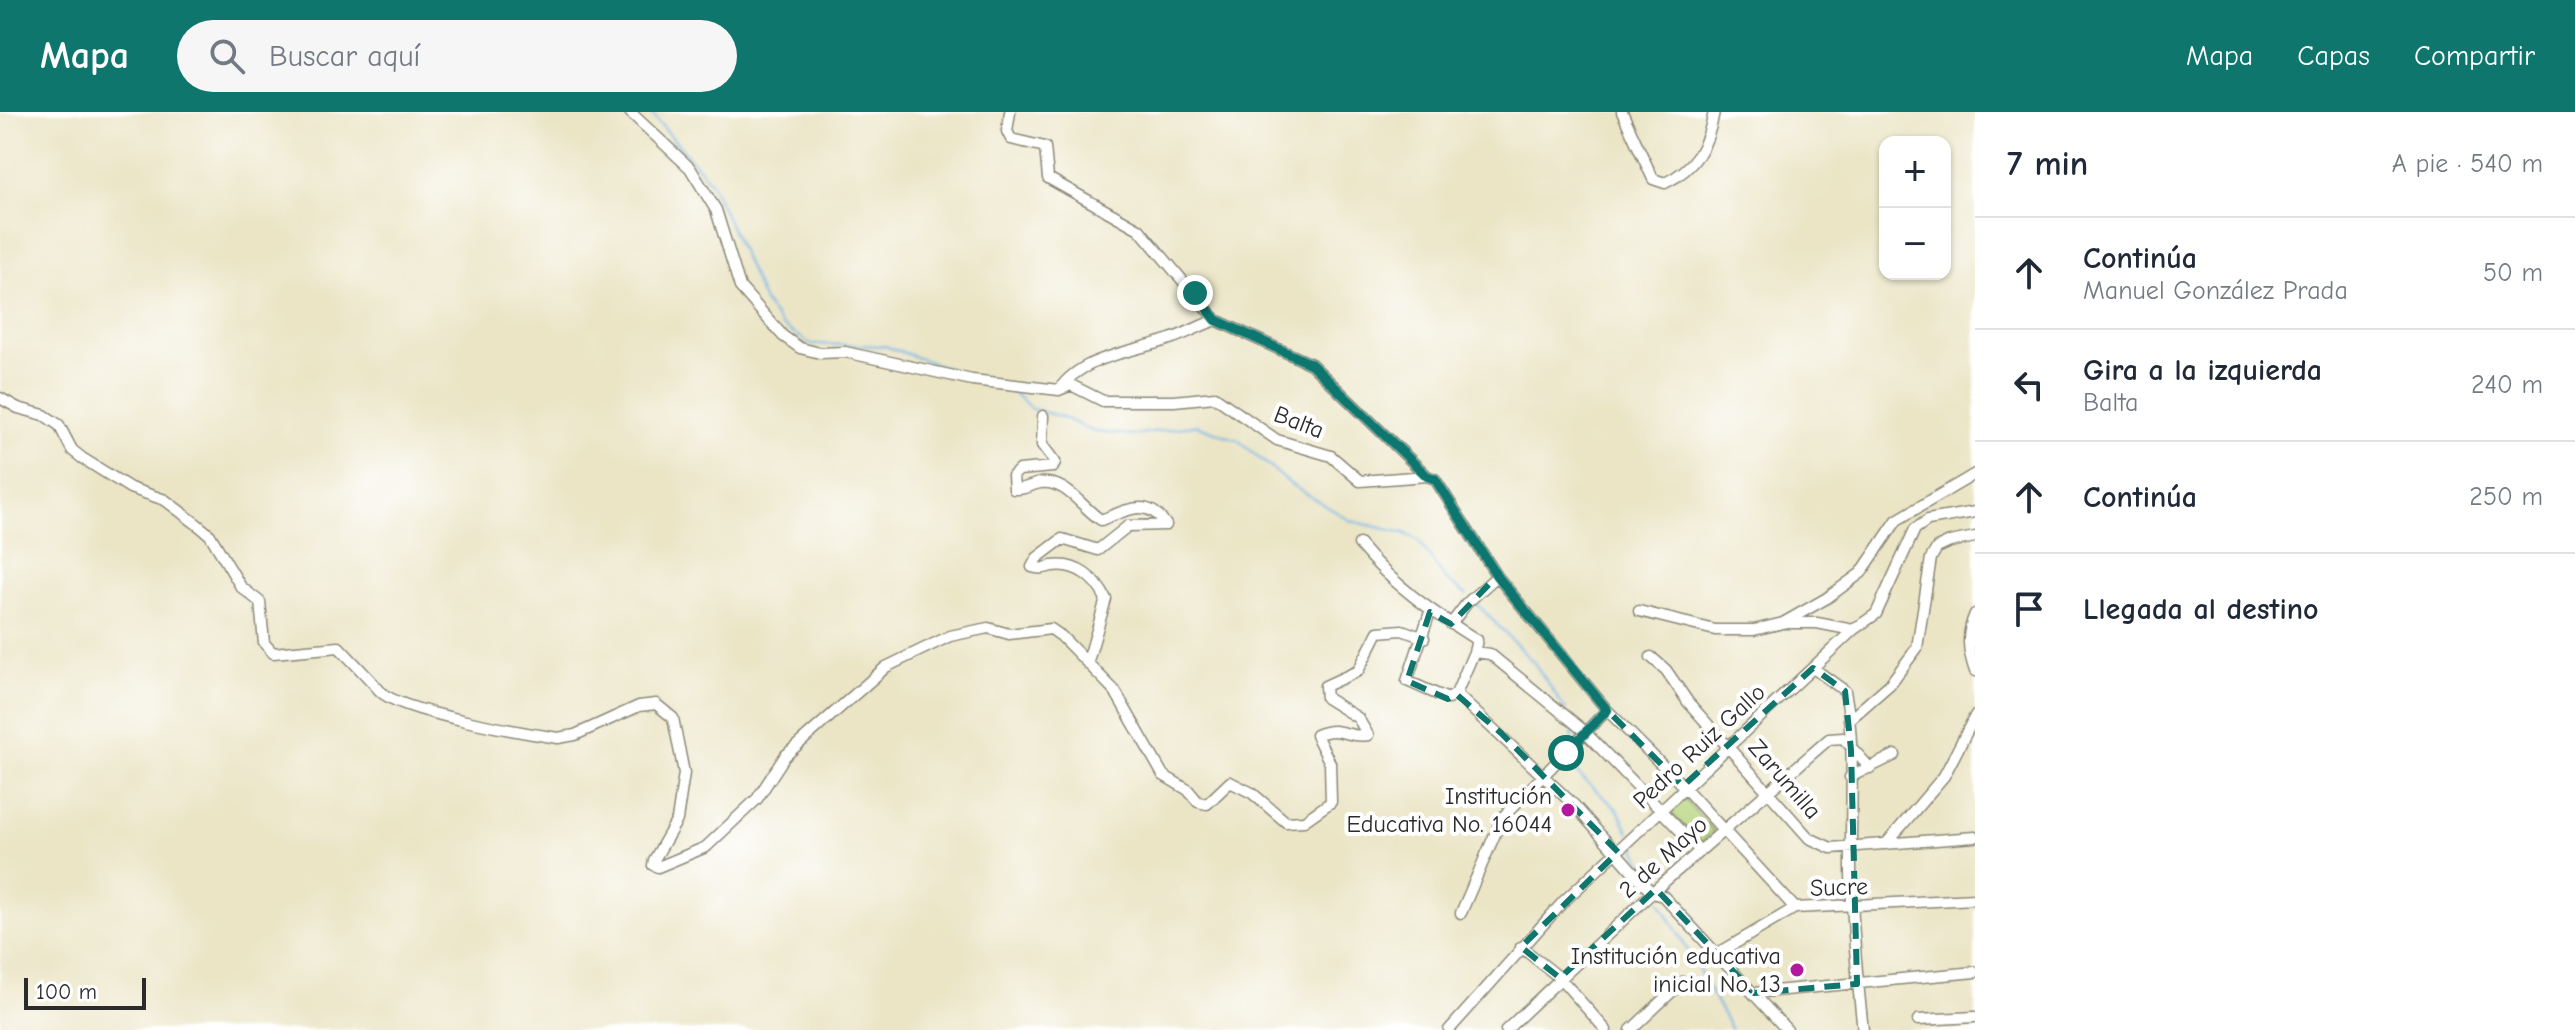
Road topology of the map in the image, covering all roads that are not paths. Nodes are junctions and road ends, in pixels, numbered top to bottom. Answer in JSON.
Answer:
{"nodes":[{"id":1,"x":630,"y":112,"type":"edge"},
{"id":2,"x":1010,"y":112,"type":"edge"},
{"id":3,"x":1622,"y":112,"type":"edge"},
{"id":4,"x":1714,"y":112,"type":"edge"},
{"id":5,"x":1216,"y":320,"type":"junction"},
{"id":6,"x":1059,"y":390,"type":"junction"},
{"id":7,"x":0,"y":398,"type":"edge"},
{"id":8,"x":1043,"y":416,"type":"dead end"},
{"id":9,"x":1975,"y":474,"type":"edge"},
{"id":10,"x":1427,"y":476,"type":"junction"},
{"id":11,"x":1975,"y":512,"type":"edge"},
{"id":12,"x":1975,"y":537,"type":"edge"},
{"id":13,"x":1359,"y":544,"type":"dead end"},
{"id":14,"x":1497,"y":576,"type":"junction"},
{"id":15,"x":1639,"y":611,"type":"dead end"},
{"id":16,"x":1430,"y":612,"type":"junction"},
{"id":17,"x":1975,"y":614,"type":"edge"},
{"id":18,"x":1783,"y":623,"type":"junction"},
{"id":19,"x":1451,"y":624,"type":"junction"},
{"id":20,"x":1853,"y":630,"type":"junction"},
{"id":21,"x":1424,"y":638,"type":"junction"},
{"id":22,"x":1474,"y":652,"type":"junction"},
{"id":23,"x":1651,"y":657,"type":"dead end"},
{"id":24,"x":1088,"y":661,"type":"junction"},
{"id":25,"x":1813,"y":668,"type":"junction"},
{"id":26,"x":1975,"y":671,"type":"edge"},
{"id":27,"x":1456,"y":694,"type":"junction"},
{"id":28,"x":1607,"y":710,"type":"junction"},
{"id":29,"x":1975,"y":716,"type":"edge"},
{"id":30,"x":1849,"y":720,"type":"junction"},
{"id":31,"x":1583,"y":730,"type":"junction"},
{"id":32,"x":1730,"y":746,"type":"junction"},
{"id":33,"x":1851,"y":750,"type":"junction"},
{"id":34,"x":1895,"y":755,"type":"dead end"},
{"id":35,"x":1870,"y":768,"type":"junction"},
{"id":36,"x":1543,"y":774,"type":"junction"},
{"id":37,"x":1850,"y":777,"type":"junction"},
{"id":38,"x":1683,"y":786,"type":"junction"},
{"id":39,"x":1770,"y":791,"type":"junction"},
{"id":40,"x":1660,"y":808,"type":"junction"},
{"id":41,"x":1722,"y":831,"type":"junction"},
{"id":42,"x":1975,"y":837,"type":"edge"},
{"id":43,"x":1886,"y":844,"type":"junction"},
{"id":44,"x":1851,"y":847,"type":"junction"},
{"id":45,"x":1617,"y":851,"type":"junction"},
{"id":46,"x":1700,"y":851,"type":"junction"},
{"id":47,"x":1655,"y":893,"type":"junction"},
{"id":48,"x":1975,"y":899,"type":"edge"},
{"id":49,"x":1795,"y":908,"type":"junction"},
{"id":50,"x":1854,"y":908,"type":"junction"},
{"id":51,"x":1461,"y":913,"type":"dead end"},
{"id":52,"x":1521,"y":947,"type":"junction"},
{"id":53,"x":1717,"y":954,"type":"junction"},
{"id":54,"x":1975,"y":972,"type":"edge"},
{"id":55,"x":1560,"y":978,"type":"junction"},
{"id":56,"x":1682,"y":982,"type":"dead end"},
{"id":57,"x":1857,"y":984,"type":"junction"},
{"id":58,"x":1754,"y":993,"type":"junction"},
{"id":59,"x":1975,"y":1017,"type":"edge"},
{"id":60,"x":1918,"y":1020,"type":"dead end"},
{"id":61,"x":1516,"y":1021,"type":"junction"},
{"id":62,"x":1449,"y":1030,"type":"edge"},
{"id":63,"x":1506,"y":1030,"type":"edge"},
{"id":64,"x":1524,"y":1030,"type":"edge"},
{"id":65,"x":1606,"y":1030,"type":"edge"},
{"id":66,"x":1631,"y":1030,"type":"edge"},
{"id":67,"x":1787,"y":1030,"type":"edge"},
{"id":68,"x":1863,"y":1030,"type":"edge"}],
"edges":[{"from":1,"to":6,"type":"street"},
{"from":2,"to":5,"type":"street"},
{"from":3,"to":4,"type":"street"},
{"from":5,"to":6,"type":"street"},
{"from":5,"to":10,"type":"street"},
{"from":6,"to":10,"type":"street","name":"Balta"},
{"from":7,"to":24,"type":"street"},
{"from":8,"to":24,"type":"street"},
{"from":9,"to":18,"type":"street"},
{"from":10,"to":14,"type":"street"},
{"from":11,"to":20,"type":"street","name":"Pedro Ruiz Gallo"},
{"from":12,"to":30,"type":"street"},
{"from":13,"to":16,"type":"street"},
{"from":14,"to":19,"type":"street"},
{"from":14,"to":28,"type":"street"},
{"from":15,"to":18,"type":"street"},
{"from":16,"to":19,"type":"street"},
{"from":16,"to":21,"type":"street"},
{"from":17,"to":26,"type":"street"},
{"from":18,"to":20,"type":"street"},
{"from":19,"to":22,"type":"street"},
{"from":20,"to":25,"type":"street","name":"Pedro Ruiz Gallo"},
{"from":21,"to":24,"type":"street"},
{"from":21,"to":27,"type":"street"},
{"from":22,"to":27,"type":"street"},
{"from":22,"to":31,"type":"street"},
{"from":23,"to":32,"type":"street","name":"Zarumilla"},
{"from":25,"to":30,"type":"street"},
{"from":25,"to":32,"type":"street","name":"Pedro Ruiz Gallo"},
{"from":27,"to":36,"type":"street"},
{"from":28,"to":31,"type":"street"},
{"from":28,"to":38,"type":"street"},
{"from":29,"to":43,"type":"street"},
{"from":30,"to":33,"type":"street"},
{"from":31,"to":36,"type":"street"},
{"from":31,"to":40,"type":"street"},
{"from":32,"to":38,"type":"street","name":"Pedro Ruiz Gallo"},
{"from":32,"to":39,"type":"street","name":"Zarumilla"},
{"from":33,"to":35,"type":"street"},
{"from":33,"to":37,"type":"street"},
{"from":33,"to":39,"type":"street","name":"2 de Mayo"},
{"from":34,"to":35,"type":"street"},
{"from":35,"to":37,"type":"street"},
{"from":36,"to":45,"type":"street"},
{"from":36,"to":51,"type":"street"},
{"from":37,"to":44,"type":"street"},
{"from":38,"to":40,"type":"street","name":"Pedro Ruiz Gallo"},
{"from":38,"to":41,"type":"street"},
{"from":39,"to":41,"type":"street","name":"2 de Mayo"},
{"from":39,"to":44,"type":"street","name":"Zarumilla"},
{"from":40,"to":45,"type":"street","name":"Pedro Ruiz Gallo"},
{"from":40,"to":46,"type":"street"},
{"from":41,"to":46,"type":"street","name":"2 de Mayo"},
{"from":41,"to":49,"type":"street"},
{"from":42,"to":43,"type":"street","name":"Zarumilla"},
{"from":43,"to":44,"type":"street","name":"Zarumilla"},
{"from":44,"to":50,"type":"street"},
{"from":45,"to":47,"type":"street"},
{"from":45,"to":52,"type":"street","name":"Pedro Ruiz Gallo"},
{"from":46,"to":47,"type":"street","name":"2 de Mayo"},
{"from":47,"to":53,"type":"street"},
{"from":47,"to":55,"type":"street","name":"2 de Mayo"},
{"from":48,"to":50,"type":"street","name":"Sucre"},
{"from":49,"to":50,"type":"street","name":"Sucre"},
{"from":49,"to":53,"type":"street","name":"Sucre"},
{"from":50,"to":57,"type":"street"},
{"from":52,"to":55,"type":"street"},
{"from":52,"to":62,"type":"street","name":"Pedro Ruiz Gallo"},
{"from":53,"to":58,"type":"street"},
{"from":54,"to":57,"type":"street"},
{"from":55,"to":61,"type":"street","name":"2 de Mayo"},
{"from":55,"to":65,"type":"street"},
{"from":56,"to":66,"type":"street"},
{"from":57,"to":58,"type":"street"},
{"from":57,"to":68,"type":"street"},
{"from":58,"to":67,"type":"street"},
{"from":59,"to":60,"type":"street"},
{"from":61,"to":63,"type":"street","name":"2 de Mayo"},
{"from":61,"to":64,"type":"street"}]}
